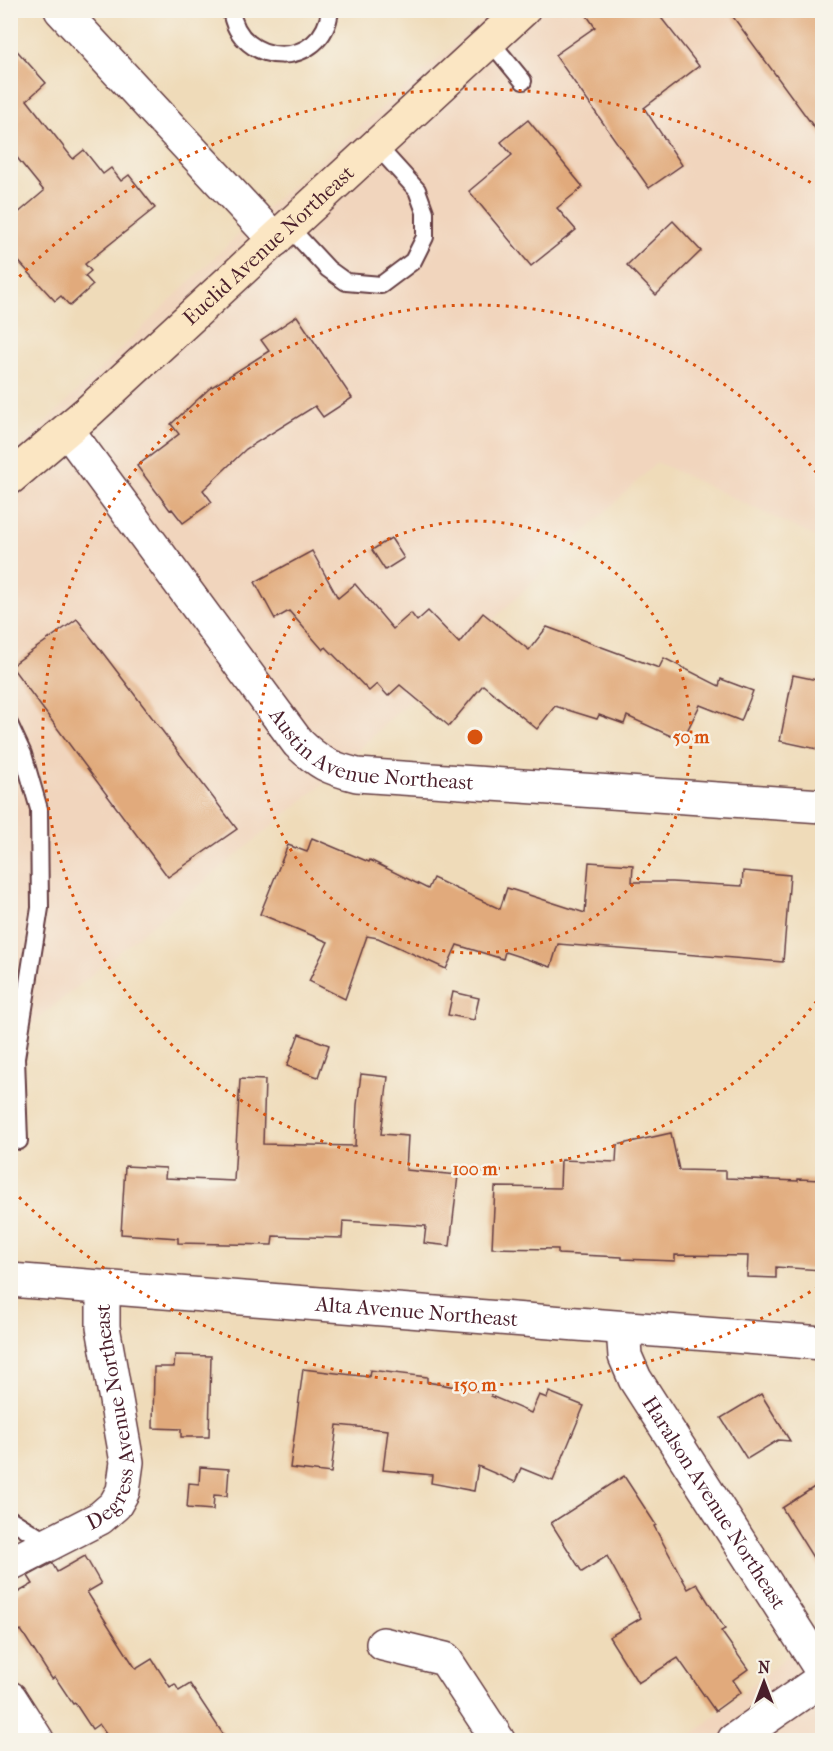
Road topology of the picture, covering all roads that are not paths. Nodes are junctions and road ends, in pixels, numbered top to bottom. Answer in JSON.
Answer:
{"nodes":[{"id":1,"x":61,"y":10,"type":"edge"},
{"id":2,"x":231,"y":10,"type":"edge"},
{"id":3,"x":330,"y":10,"type":"edge"},
{"id":4,"x":523,"y":10,"type":"edge"},
{"id":5,"x":490,"y":41,"type":"junction"},
{"id":6,"x":523,"y":81,"type":"dead end"},
{"id":7,"x":377,"y":146,"type":"junction"},
{"id":8,"x":282,"y":234,"type":"junction"},
{"id":9,"x":68,"y":431,"type":"junction"},
{"id":10,"x":10,"y":478,"type":"edge"},
{"id":11,"x":10,"y":726,"type":"edge"},
{"id":12,"x":822,"y":806,"type":"edge"},
{"id":13,"x":19,"y":1141,"type":"dead end"},
{"id":14,"x":10,"y":1280,"type":"edge"},
{"id":15,"x":103,"y":1288,"type":"junction"},
{"id":16,"x":623,"y":1328,"type":"junction"},
{"id":17,"x":822,"y":1344,"type":"edge"},
{"id":18,"x":10,"y":1519,"type":"edge"},
{"id":19,"x":50,"y":1544,"type":"junction"},
{"id":20,"x":10,"y":1564,"type":"edge"},
{"id":21,"x":383,"y":1644,"type":"dead end"},
{"id":22,"x":822,"y":1671,"type":"edge"},
{"id":23,"x":822,"y":1679,"type":"edge"},
{"id":24,"x":10,"y":1698,"type":"edge"},
{"id":25,"x":37,"y":1740,"type":"edge"},
{"id":26,"x":498,"y":1740,"type":"edge"},
{"id":27,"x":734,"y":1740,"type":"edge"}],
"edges":[{"from":1,"to":8,"type":"street"},
{"from":2,"to":3,"type":"lane"},
{"from":4,"to":5,"type":"street","name":"Euclid Avenue Northeast"},
{"from":5,"to":6,"type":"lane"},
{"from":5,"to":7,"type":"street","name":"Euclid Avenue Northeast"},
{"from":7,"to":8,"type":"street","name":"Euclid Avenue Northeast"},
{"from":7,"to":8,"type":"lane"},
{"from":8,"to":9,"type":"street","name":"Euclid Avenue Northeast"},
{"from":9,"to":10,"type":"street","name":"Euclid Avenue Northeast"},
{"from":9,"to":12,"type":"street","name":"Austin Avenue Northeast"},
{"from":11,"to":13,"type":"lane"},
{"from":14,"to":15,"type":"street","name":"Alta Avenue Northeast"},
{"from":15,"to":16,"type":"street","name":"Alta Avenue Northeast"},
{"from":15,"to":19,"type":"street","name":"Degress Avenue Northeast"},
{"from":16,"to":17,"type":"street","name":"Alta Avenue Northeast"},
{"from":16,"to":22,"type":"street","name":"Haralson Avenue Northeast"},
{"from":18,"to":19,"type":"lane"},
{"from":19,"to":20,"type":"street","name":"Degress Avenue Northeast"},
{"from":21,"to":26,"type":"street"},
{"from":23,"to":27,"type":"street"},
{"from":24,"to":25,"type":"street"}]}
